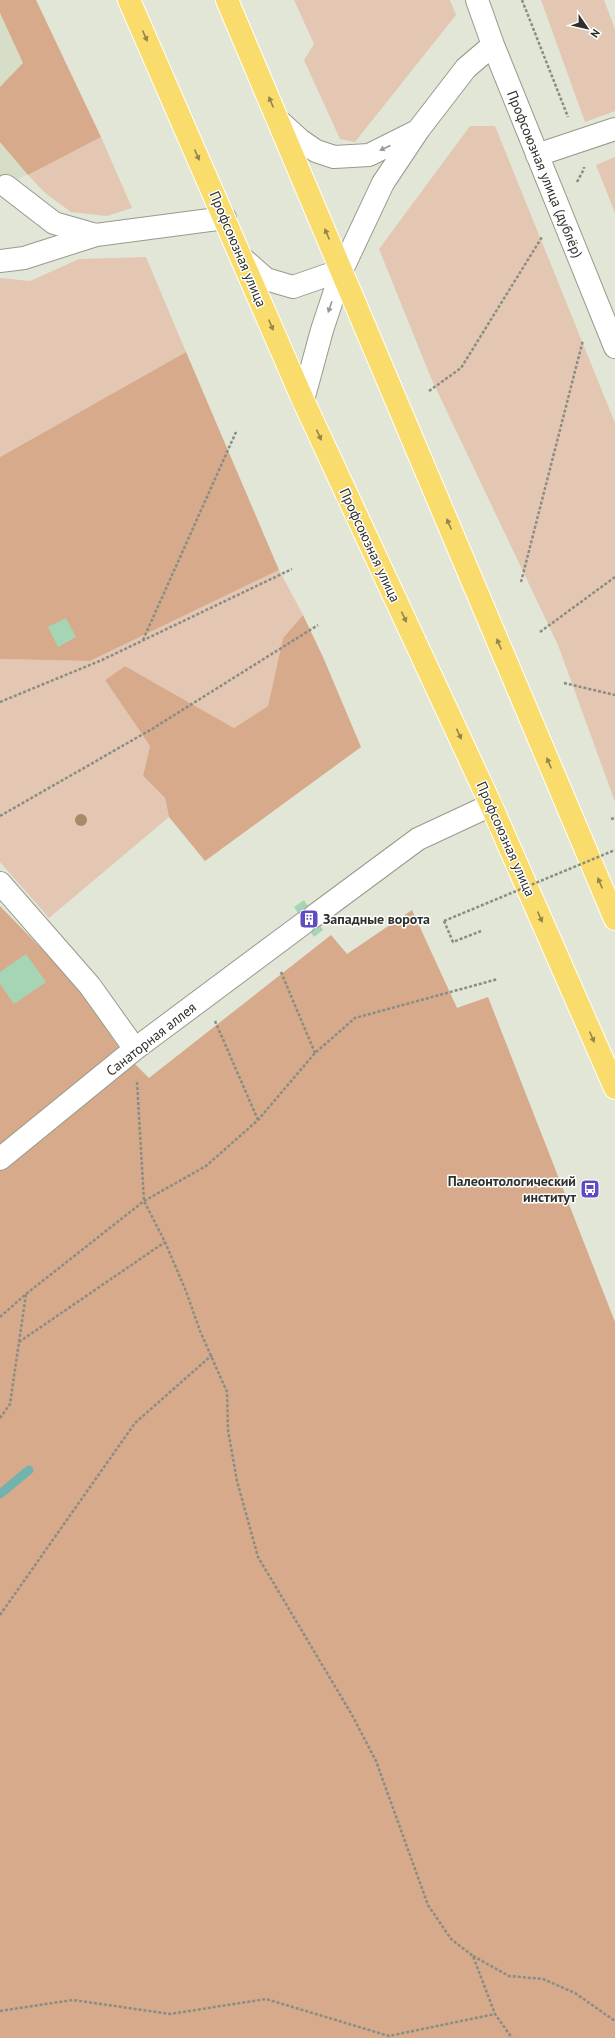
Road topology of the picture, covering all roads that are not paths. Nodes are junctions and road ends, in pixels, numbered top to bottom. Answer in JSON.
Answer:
{"nodes":[{"id":1,"x":129,"y":0,"type":"edge"},
{"id":2,"x":228,"y":0,"type":"edge"},
{"id":3,"x":477,"y":0,"type":"edge"},
{"id":4,"x":493,"y":45,"type":"junction"},
{"id":5,"x":279,"y":121,"type":"junction"},
{"id":6,"x":419,"y":129,"type":"junction"},
{"id":7,"x":615,"y":129,"type":"edge"},
{"id":8,"x":537,"y":155,"type":"junction"},
{"id":9,"x":6,"y":186,"type":"dead end"},
{"id":10,"x":225,"y":218,"type":"junction"},
{"id":11,"x":96,"y":235,"type":"junction"},
{"id":12,"x":242,"y":258,"type":"junction"},
{"id":13,"x":0,"y":261,"type":"edge"},
{"id":14,"x":342,"y":270,"type":"junction"},
{"id":15,"x":615,"y":347,"type":"edge"},
{"id":16,"x":303,"y":400,"type":"junction"},
{"id":17,"x":491,"y":805,"type":"junction"},
{"id":18,"x":0,"y":883,"type":"edge"},
{"id":19,"x":615,"y":919,"type":"edge"},
{"id":20,"x":136,"y":1049,"type":"junction"},
{"id":21,"x":615,"y":1088,"type":"edge"},
{"id":22,"x":0,"y":1158,"type":"edge"}],
"edges":[{"from":1,"to":10,"type":"main road","name":"Профсоюзная улица","one_way":true},
{"from":5,"to":2,"type":"main road","one_way":true},
{"from":3,"to":4,"type":"street","name":"Профсоюзная улица (дублёр)"},
{"from":4,"to":6,"type":"street"},
{"from":4,"to":8,"type":"street","name":"Профсоюзная улица (дублёр)"},
{"from":6,"to":5,"type":"street","one_way":true},
{"from":14,"to":5,"type":"main road","one_way":true},
{"from":6,"to":14,"type":"street"},
{"from":7,"to":8,"type":"street"},
{"from":8,"to":15,"type":"street","name":"Профсоюзная улица (дублёр)"},
{"from":9,"to":11,"type":"street"},
{"from":10,"to":11,"type":"street"},
{"from":10,"to":12,"type":"main road","name":"Профсоюзная улица"},
{"from":11,"to":13,"type":"street"},
{"from":12,"to":14,"type":"street"},
{"from":12,"to":16,"type":"main road","name":"Профсоюзная улица","one_way":true},
{"from":14,"to":16,"type":"street","one_way":true},
{"from":19,"to":14,"type":"main road","one_way":true},
{"from":16,"to":17,"type":"main road","name":"Профсоюзная улица","one_way":true},
{"from":17,"to":20,"type":"street","name":"Санаторная аллея"},
{"from":17,"to":21,"type":"main road","name":"Профсоюзная улица","one_way":true},
{"from":18,"to":20,"type":"street"},
{"from":20,"to":22,"type":"street","name":"Санаторная аллея"}]}
